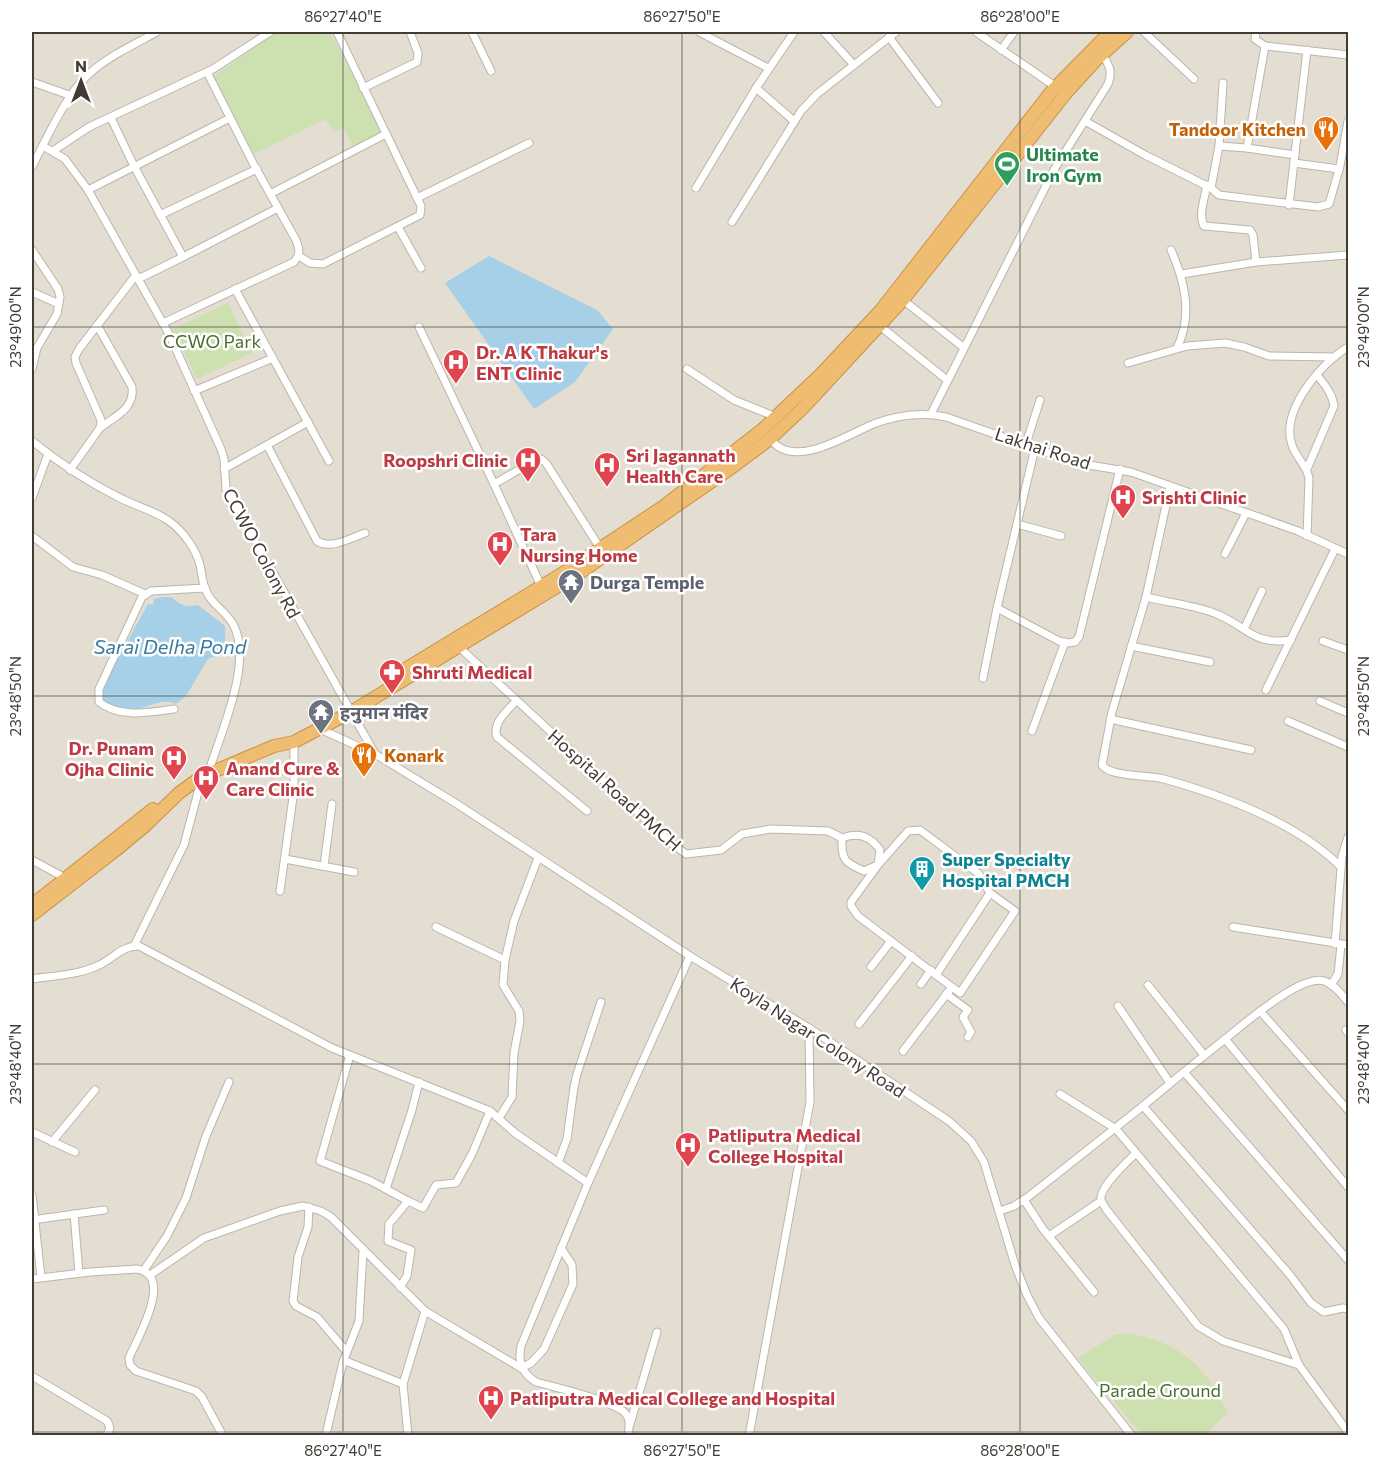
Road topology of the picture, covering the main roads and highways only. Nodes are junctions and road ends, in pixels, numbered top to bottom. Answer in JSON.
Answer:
{"nodes":[{"id":1,"x":1110,"y":32,"type":"edge"},
{"id":2,"x":1127,"y":32,"type":"edge"},
{"id":3,"x":767,"y":434,"type":"junction"},
{"id":4,"x":562,"y":579,"type":"junction"},
{"id":5,"x":348,"y":708,"type":"junction"},
{"id":6,"x":274,"y":746,"type":"junction"},
{"id":7,"x":70,"y":881,"type":"junction"},
{"id":8,"x":32,"y":905,"type":"edge"},
{"id":9,"x":32,"y":915,"type":"edge"}],
"edges":[{"from":1,"to":3,"type":"highway"},
{"from":2,"to":3,"type":"highway"},
{"from":3,"to":4,"type":"highway"},
{"from":3,"to":4,"type":"highway"},
{"from":4,"to":5,"type":"highway"},
{"from":4,"to":5,"type":"highway"},
{"from":5,"to":6,"type":"highway"},
{"from":5,"to":6,"type":"highway"},
{"from":6,"to":7,"type":"highway"},
{"from":7,"to":8,"type":"highway"},
{"from":7,"to":9,"type":"highway"}]}
